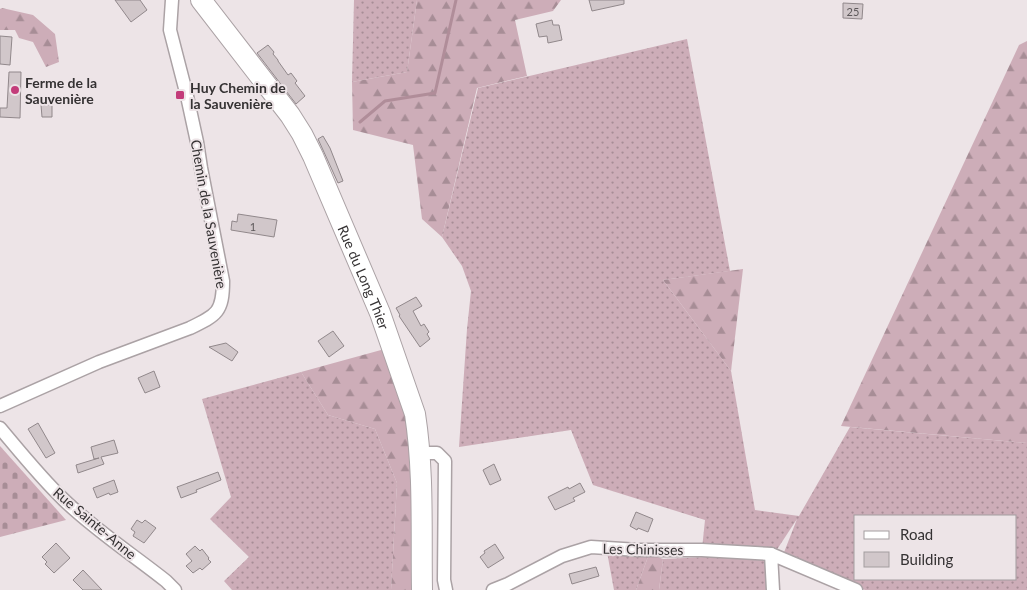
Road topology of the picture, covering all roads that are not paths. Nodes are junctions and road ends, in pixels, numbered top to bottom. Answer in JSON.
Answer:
{"nodes":[{"id":1,"x":172,"y":0,"type":"edge"},
{"id":2,"x":201,"y":0,"type":"edge"},
{"id":3,"x":0,"y":406,"type":"edge"},
{"id":4,"x":0,"y":428,"type":"edge"},
{"id":5,"x":420,"y":454,"type":"junction"},
{"id":6,"x":771,"y":554,"type":"junction"},
{"id":7,"x":508,"y":587,"type":"edge"},
{"id":8,"x":175,"y":590,"type":"edge"},
{"id":9,"x":422,"y":590,"type":"edge"},
{"id":10,"x":446,"y":590,"type":"edge"},
{"id":11,"x":493,"y":590,"type":"edge"},
{"id":12,"x":773,"y":590,"type":"edge"},
{"id":13,"x":856,"y":590,"type":"edge"}],
"edges":[{"from":1,"to":3,"type":"street","name":"Chemin de la Sauvenière"},
{"from":2,"to":5,"type":"main road","name":"Rue du Long Thier"},
{"from":4,"to":8,"type":"street","name":"Rue Sainte-Anne"},
{"from":5,"to":9,"type":"main road","name":"Rue du Long Thier"},
{"from":5,"to":10,"type":"street"},
{"from":6,"to":7,"type":"street","name":"Les Chinisses"},
{"from":6,"to":12,"type":"street"},
{"from":6,"to":13,"type":"street","name":"Les Chinisses"},
{"from":7,"to":11,"type":"street","name":"Les Chinisses"}]}
